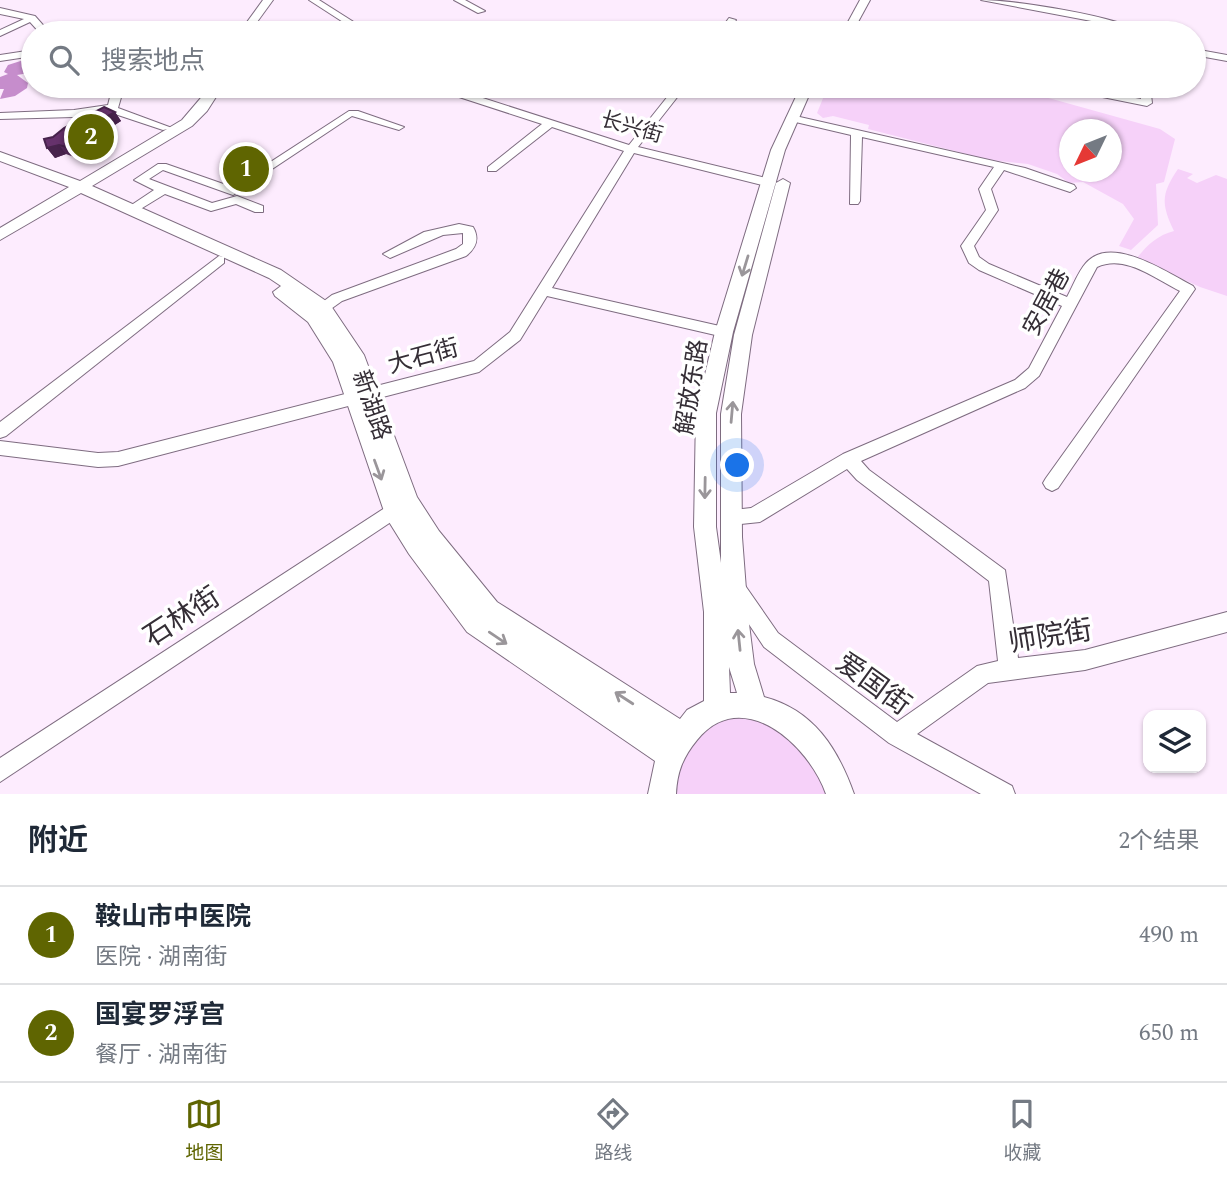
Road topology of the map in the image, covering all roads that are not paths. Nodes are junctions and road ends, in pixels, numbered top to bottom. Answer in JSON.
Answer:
{"nodes":[{"id":1,"x":268,"y":0,"type":"edge"},
{"id":2,"x":276,"y":0,"type":"edge"},
{"id":3,"x":313,"y":0,"type":"edge"},
{"id":4,"x":458,"y":0,"type":"edge"},
{"id":5,"x":852,"y":0,"type":"edge"},
{"id":6,"x":865,"y":0,"type":"edge"},
{"id":7,"x":985,"y":0,"type":"edge"},
{"id":8,"x":0,"y":10,"type":"edge"},
{"id":9,"x":481,"y":11,"type":"dead end"},
{"id":10,"x":32,"y":18,"type":"junction"},
{"id":11,"x":26,"y":21,"type":"edge"},
{"id":12,"x":35,"y":21,"type":"edge"},
{"id":13,"x":253,"y":21,"type":"edge"},
{"id":14,"x":261,"y":21,"type":"edge"},
{"id":15,"x":347,"y":21,"type":"edge"},
{"id":16,"x":842,"y":21,"type":"edge"},
{"id":17,"x":854,"y":21,"type":"edge"},
{"id":18,"x":1104,"y":21,"type":"edge"},
{"id":19,"x":21,"y":23,"type":"edge"},
{"id":20,"x":0,"y":33,"type":"edge"},
{"id":21,"x":1206,"y":54,"type":"edge"},
{"id":22,"x":21,"y":55,"type":"edge"},
{"id":23,"x":0,"y":58,"type":"edge"},
{"id":24,"x":1227,"y":58,"type":"edge"},
{"id":25,"x":115,"y":98,"type":"edge"},
{"id":26,"x":199,"y":98,"type":"edge"},
{"id":27,"x":209,"y":98,"type":"edge"},
{"id":28,"x":472,"y":98,"type":"edge"},
{"id":29,"x":671,"y":98,"type":"edge"},
{"id":30,"x":803,"y":98,"type":"edge"},
{"id":31,"x":812,"y":98,"type":"edge"},
{"id":32,"x":1119,"y":98,"type":"edge"},
{"id":33,"x":1146,"y":98,"type":"edge"},
{"id":34,"x":109,"y":108,"type":"junction"},
{"id":35,"x":0,"y":116,"type":"edge"},
{"id":36,"x":797,"y":120,"type":"junction"},
{"id":37,"x":550,"y":123,"type":"junction"},
{"id":38,"x":399,"y":127,"type":"dead end"},
{"id":39,"x":167,"y":128,"type":"junction"},
{"id":40,"x":857,"y":132,"type":"junction"},
{"id":41,"x":631,"y":149,"type":"junction"},
{"id":42,"x":0,"y":156,"type":"edge"},
{"id":43,"x":0,"y":166,"type":"edge"},
{"id":44,"x":1001,"y":166,"type":"junction"},
{"id":45,"x":492,"y":169,"type":"dead end"},
{"id":46,"x":770,"y":183,"type":"junction"},
{"id":47,"x":1070,"y":188,"type":"dead end"},
{"id":48,"x":70,"y":189,"type":"junction"},
{"id":49,"x":162,"y":190,"type":"junction"},
{"id":50,"x":854,"y":201,"type":"dead end"},
{"id":51,"x":259,"y":209,"type":"dead end"},
{"id":52,"x":130,"y":210,"type":"junction"},
{"id":53,"x":0,"y":226,"type":"edge"},
{"id":54,"x":0,"y":235,"type":"edge"},
{"id":55,"x":390,"y":254,"type":"dead end"},
{"id":56,"x":219,"y":260,"type":"junction"},
{"id":57,"x":545,"y":291,"type":"junction"},
{"id":58,"x":1070,"y":304,"type":"junction"},
{"id":59,"x":319,"y":313,"type":"junction"},
{"id":60,"x":724,"y":332,"type":"junction"},
{"id":61,"x":362,"y":398,"type":"junction"},
{"id":62,"x":0,"y":431,"type":"edge"},
{"id":63,"x":0,"y":448,"type":"edge"},
{"id":64,"x":849,"y":458,"type":"junction"},
{"id":65,"x":1052,"y":483,"type":"dead end"},
{"id":66,"x":401,"y":505,"type":"junction"},
{"id":67,"x":731,"y":517,"type":"junction"},
{"id":68,"x":736,"y":589,"type":"junction"},
{"id":69,"x":1227,"y":622,"type":"edge"},
{"id":70,"x":1009,"y":670,"type":"junction"},
{"id":71,"x":754,"y":706,"type":"junction"},
{"id":72,"x":717,"y":709,"type":"junction"},
{"id":73,"x":897,"y":735,"type":"junction"},
{"id":74,"x":675,"y":745,"type":"junction"},
{"id":75,"x":0,"y":771,"type":"edge"},
{"id":76,"x":662,"y":794,"type":"edge"},
{"id":77,"x":840,"y":794,"type":"edge"},
{"id":78,"x":1004,"y":794,"type":"edge"}],
"edges":[{"from":1,"to":13,"type":"main road"},
{"from":2,"to":14,"type":"main road"},
{"from":3,"to":15,"type":"street"},
{"from":4,"to":9,"type":"street"},
{"from":5,"to":16,"type":"main road"},
{"from":6,"to":17,"type":"main road"},
{"from":7,"to":18,"type":"street"},
{"from":8,"to":10,"type":"street"},
{"from":10,"to":11,"type":"street"},
{"from":10,"to":12,"type":"street"},
{"from":19,"to":20,"type":"street"},
{"from":21,"to":24,"type":"street"},
{"from":22,"to":23,"type":"street"},
{"from":25,"to":34,"type":"street"},
{"from":26,"to":39,"type":"main road"},
{"from":27,"to":48,"type":"main road"},
{"from":28,"to":37,"type":"street","name":"长兴街"},
{"from":29,"to":41,"type":"street","name":"大石街"},
{"from":30,"to":36,"type":"main road","name":"解放东路"},
{"from":31,"to":36,"type":"main road","name":"解放东路"},
{"from":32,"to":33,"type":"street"},
{"from":34,"to":35,"type":"street"},
{"from":34,"to":39,"type":"street"},
{"from":36,"to":40,"type":"street"},
{"from":36,"to":46,"type":"main road","name":"解放东路"},
{"from":67,"to":36,"type":"main road","name":"解放东路","one_way":true},
{"from":37,"to":41,"type":"street","name":"长兴街"},
{"from":37,"to":45,"type":"street"},
{"from":38,"to":49,"type":"street"},
{"from":39,"to":48,"type":"main road"},
{"from":40,"to":44,"type":"street"},
{"from":40,"to":50,"type":"street"},
{"from":41,"to":46,"type":"street","name":"长兴街"},
{"from":41,"to":57,"type":"street","name":"大石街"},
{"from":42,"to":48,"type":"main road","name":"新湖路"},
{"from":43,"to":48,"type":"main road","name":"新湖路"},
{"from":44,"to":47,"type":"street"},
{"from":44,"to":58,"type":"street"},
{"from":46,"to":60,"type":"main road","name":"解放东路","one_way":true},
{"from":48,"to":52,"type":"main road","name":"新湖路"},
{"from":48,"to":53,"type":"main road"},
{"from":48,"to":54,"type":"main road"},
{"from":48,"to":56,"type":"main road","name":"新湖路"},
{"from":49,"to":51,"type":"street"},
{"from":49,"to":52,"type":"street"},
{"from":52,"to":59,"type":"main road","name":"新湖路"},
{"from":55,"to":59,"type":"street"},
{"from":56,"to":59,"type":"main road","name":"新湖路"},
{"from":56,"to":62,"type":"street"},
{"from":57,"to":60,"type":"street"},
{"from":57,"to":61,"type":"street","name":"大石街"},
{"from":58,"to":64,"type":"street","name":"安居巷"},
{"from":58,"to":65,"type":"street","name":"安居巷"},
{"from":59,"to":61,"type":"main road","name":"新湖路"},
{"from":60,"to":72,"type":"main road","name":"解放东路","one_way":true},
{"from":61,"to":63,"type":"street","name":"大石街"},
{"from":61,"to":66,"type":"main road","name":"新湖路"},
{"from":64,"to":67,"type":"street","name":"安居巷"},
{"from":64,"to":70,"type":"street"},
{"from":66,"to":74,"type":"main road","name":"新湖路"},
{"from":66,"to":75,"type":"street","name":"石林街"},
{"from":67,"to":68,"type":"main road","name":"解放东路"},
{"from":71,"to":68,"type":"main road","name":"解放东路","one_way":true},
{"from":68,"to":73,"type":"street","name":"爱国街"},
{"from":69,"to":70,"type":"street","name":"师院街"},
{"from":70,"to":73,"type":"street","name":"师院街"},
{"from":71,"to":72,"type":"main road"},
{"from":71,"to":77,"type":"main road"},
{"from":72,"to":74,"type":"main road"},
{"from":73,"to":78,"type":"street","name":"爱国街"},
{"from":74,"to":76,"type":"main road"}]}
